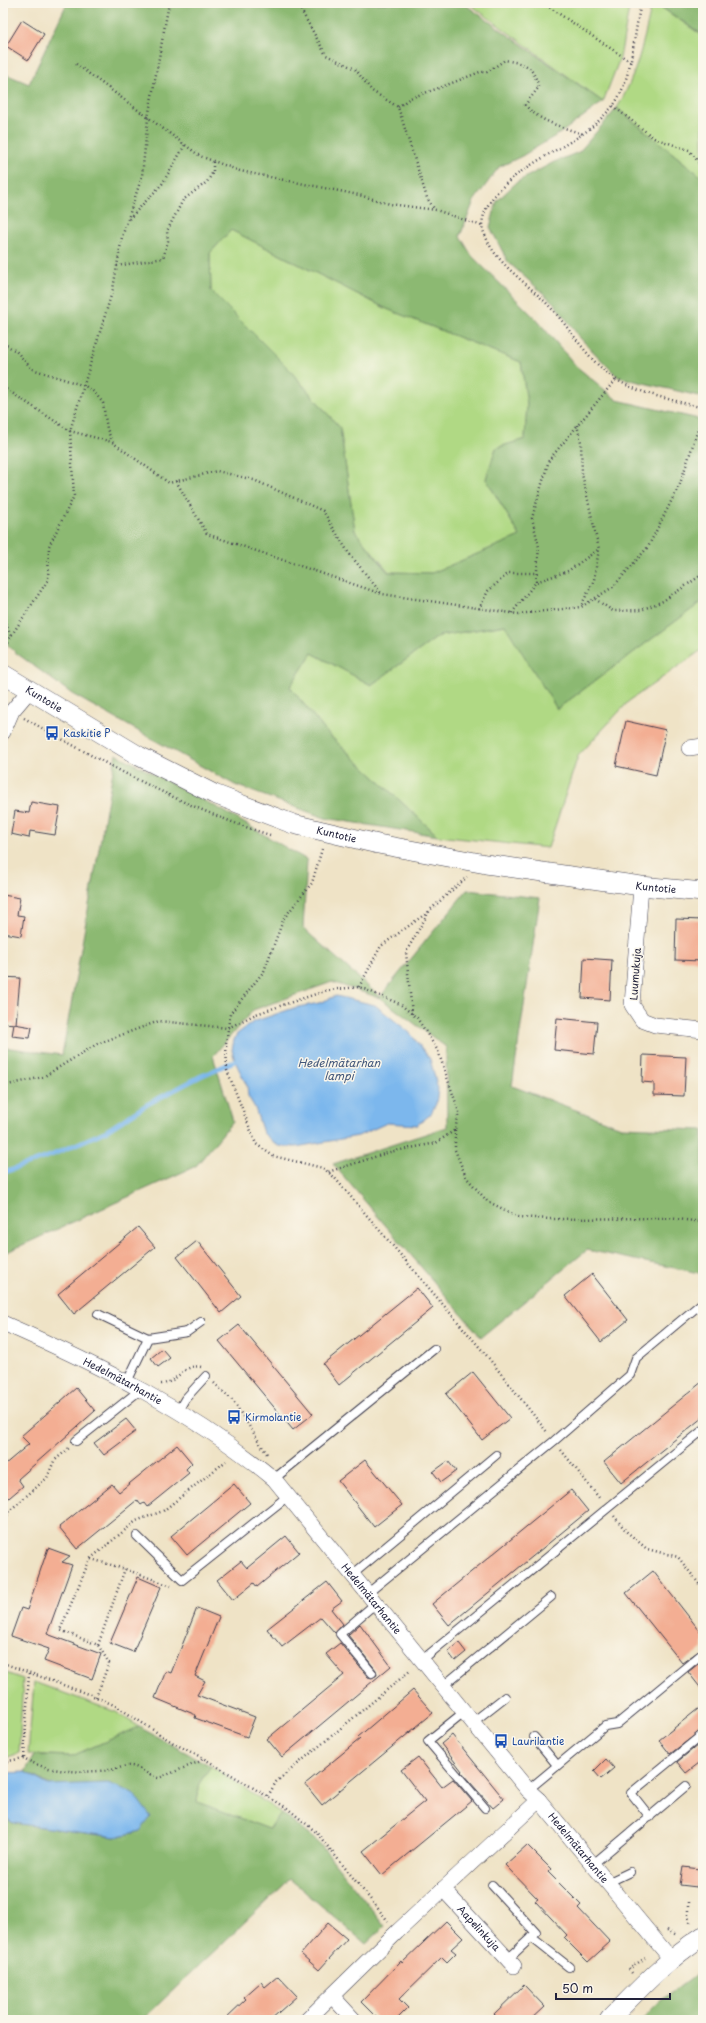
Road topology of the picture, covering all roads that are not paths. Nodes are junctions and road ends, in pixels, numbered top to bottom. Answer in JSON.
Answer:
{"nodes":[{"id":1,"x":3,"y":674,"type":"edge"},
{"id":2,"x":29,"y":691,"type":"junction"},
{"id":3,"x":3,"y":732,"type":"edge"},
{"id":4,"x":641,"y":886,"type":"junction"},
{"id":5,"x":703,"y":892,"type":"edge"},
{"id":6,"x":703,"y":1030,"type":"edge"},
{"id":7,"x":703,"y":1302,"type":"edge"},
{"id":8,"x":98,"y":1314,"type":"dead end"},
{"id":9,"x":201,"y":1322,"type":"dead end"},
{"id":10,"x":3,"y":1323,"type":"edge"},
{"id":11,"x":148,"y":1338,"type":"junction"},
{"id":12,"x":434,"y":1349,"type":"dead end"},
{"id":13,"x":206,"y":1376,"type":"dead end"},
{"id":14,"x":127,"y":1382,"type":"junction"},
{"id":15,"x":140,"y":1390,"type":"junction"},
{"id":16,"x":178,"y":1411,"type":"junction"},
{"id":17,"x":703,"y":1430,"type":"edge"},
{"id":18,"x":76,"y":1441,"type":"road end"},
{"id":19,"x":496,"y":1455,"type":"dead end"},
{"id":20,"x":274,"y":1479,"type":"junction"},
{"id":21,"x":288,"y":1496,"type":"junction"},
{"id":22,"x":137,"y":1536,"type":"dead end"},
{"id":23,"x":352,"y":1575,"type":"junction"},
{"id":24,"x":551,"y":1597,"type":"dead end"},
{"id":25,"x":372,"y":1598,"type":"junction"},
{"id":26,"x":703,"y":1653,"type":"edge"},
{"id":27,"x":422,"y":1660,"type":"junction"},
{"id":28,"x":372,"y":1673,"type":"dead end"},
{"id":29,"x":443,"y":1686,"type":"junction"},
{"id":30,"x":505,"y":1697,"type":"dead end"},
{"id":31,"x":468,"y":1717,"type":"junction"},
{"id":32,"x":703,"y":1734,"type":"edge"},
{"id":33,"x":534,"y":1737,"type":"dead end"},
{"id":34,"x":557,"y":1765,"type":"junction"},
{"id":35,"x":686,"y":1786,"type":"dead end"},
{"id":36,"x":528,"y":1790,"type":"junction"},
{"id":37,"x":539,"y":1800,"type":"junction"},
{"id":38,"x":485,"y":1808,"type":"dead end"},
{"id":39,"x":650,"y":1817,"type":"junction"},
{"id":40,"x":592,"y":1865,"type":"junction"},
{"id":41,"x":630,"y":1872,"type":"dead end"},
{"id":42,"x":607,"y":1883,"type":"junction"},
{"id":43,"x":492,"y":1885,"type":"dead end"},
{"id":44,"x":443,"y":1889,"type":"junction"},
{"id":45,"x":703,"y":1936,"type":"edge"},
{"id":46,"x":531,"y":1938,"type":"junction"},
{"id":47,"x":671,"y":1959,"type":"junction"},
{"id":48,"x":511,"y":1963,"type":"joint"},
{"id":49,"x":569,"y":1967,"type":"dead end"},
{"id":50,"x":332,"y":1996,"type":"junction"},
{"id":51,"x":306,"y":2020,"type":"edge"},
{"id":52,"x":354,"y":2020,"type":"edge"},
{"id":53,"x":609,"y":2020,"type":"edge"}],
"edges":[{"from":1,"to":2,"type":"street","name":"Kuntotie"},
{"from":2,"to":3,"type":"street"},
{"from":2,"to":4,"type":"street","name":"Kuntotie"},
{"from":4,"to":5,"type":"street","name":"Kuntotie"},
{"from":4,"to":6,"type":"street","name":"Luumukuja"},
{"from":7,"to":25,"type":"lane"},
{"from":8,"to":11,"type":"lane"},
{"from":9,"to":11,"type":"lane"},
{"from":10,"to":14,"type":"street","name":"Hedelmätarhantie"},
{"from":11,"to":14,"type":"lane"},
{"from":12,"to":20,"type":"lane"},
{"from":13,"to":16,"type":"lane"},
{"from":14,"to":15,"type":"street","name":"Hedelmätarhantie"},
{"from":15,"to":16,"type":"street","name":"Hedelmätarhantie"},
{"from":15,"to":18,"type":"lane"},
{"from":16,"to":20,"type":"street","name":"Hedelmätarhantie"},
{"from":17,"to":27,"type":"lane"},
{"from":19,"to":23,"type":"lane"},
{"from":20,"to":21,"type":"street","name":"Hedelmätarhantie"},
{"from":21,"to":22,"type":"lane"},
{"from":21,"to":23,"type":"street","name":"Hedelmätarhantie"},
{"from":23,"to":25,"type":"street","name":"Hedelmätarhantie"},
{"from":24,"to":29,"type":"lane"},
{"from":25,"to":27,"type":"street","name":"Hedelmätarhantie"},
{"from":25,"to":28,"type":"lane"},
{"from":26,"to":34,"type":"lane"},
{"from":27,"to":29,"type":"street","name":"Hedelmätarhantie"},
{"from":29,"to":31,"type":"street","name":"Hedelmätarhantie"},
{"from":30,"to":31,"type":"lane"},
{"from":31,"to":36,"type":"street","name":"Hedelmätarhantie"},
{"from":31,"to":38,"type":"lane"},
{"from":32,"to":39,"type":"lane"},
{"from":33,"to":34,"type":"lane"},
{"from":34,"to":36,"type":"lane"},
{"from":35,"to":39,"type":"lane"},
{"from":36,"to":37,"type":"street","name":"Hedelmätarhantie"},
{"from":37,"to":40,"type":"street","name":"Hedelmätarhantie"},
{"from":37,"to":44,"type":"street"},
{"from":39,"to":40,"type":"lane"},
{"from":40,"to":42,"type":"street","name":"Hedelmätarhantie"},
{"from":41,"to":42,"type":"lane"},
{"from":42,"to":47,"type":"street","name":"Hedelmätarhantie"},
{"from":43,"to":46,"type":"lane"},
{"from":44,"to":48,"type":"street","name":"Aapelinkuja"},
{"from":44,"to":50,"type":"street"},
{"from":45,"to":47,"type":"street"},
{"from":46,"to":48,"type":"lane"},
{"from":46,"to":49,"type":"lane"},
{"from":47,"to":53,"type":"street"},
{"from":50,"to":51,"type":"street"},
{"from":50,"to":52,"type":"street"}]}
